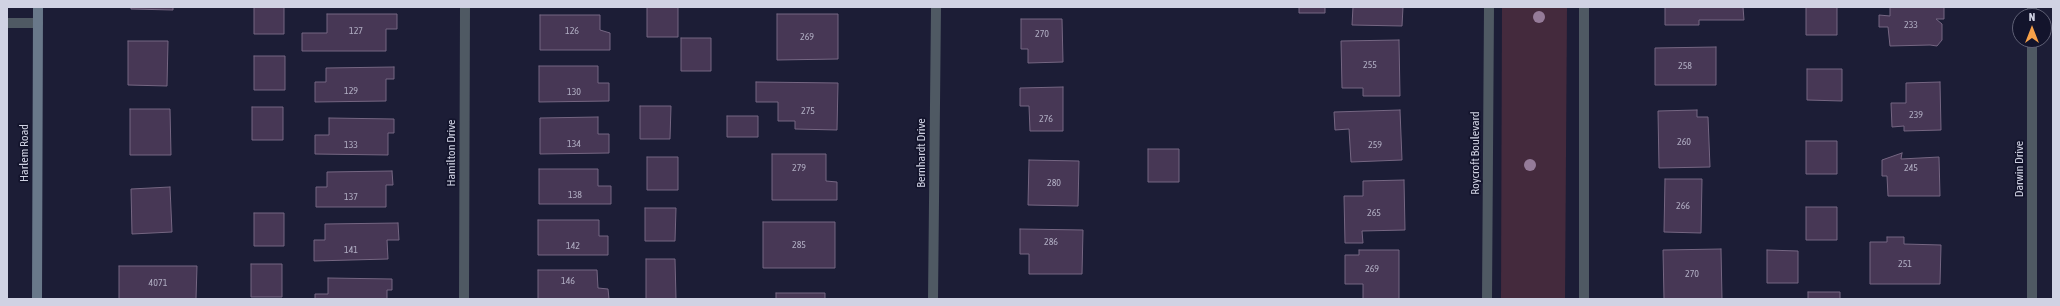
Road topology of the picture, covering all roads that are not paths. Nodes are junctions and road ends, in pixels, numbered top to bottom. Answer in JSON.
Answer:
{"nodes":[{"id":1,"x":38,"y":7,"type":"edge"},
{"id":2,"x":465,"y":7,"type":"edge"},
{"id":3,"x":936,"y":7,"type":"edge"},
{"id":4,"x":1489,"y":7,"type":"edge"},
{"id":5,"x":1584,"y":7,"type":"edge"},
{"id":6,"x":7,"y":22,"type":"edge"},
{"id":7,"x":38,"y":23,"type":"junction"},
{"id":8,"x":2032,"y":48,"type":"edge"},
{"id":9,"x":37,"y":299,"type":"edge"},
{"id":10,"x":464,"y":299,"type":"edge"},
{"id":11,"x":933,"y":299,"type":"edge"},
{"id":12,"x":1487,"y":299,"type":"edge"},
{"id":13,"x":1584,"y":299,"type":"edge"},
{"id":14,"x":2032,"y":299,"type":"edge"}],
"edges":[{"from":1,"to":7,"type":"main road","name":"Harlem Road"},
{"from":2,"to":10,"type":"street","name":"Hamilton Drive"},
{"from":3,"to":11,"type":"street","name":"Bernhardt Drive"},
{"from":4,"to":12,"type":"street","name":"Roycroft Boulevard"},
{"from":5,"to":13,"type":"street"},
{"from":6,"to":7,"type":"street"},
{"from":7,"to":9,"type":"main road","name":"Harlem Road"},
{"from":8,"to":14,"type":"street","name":"Darwin Drive"}]}
